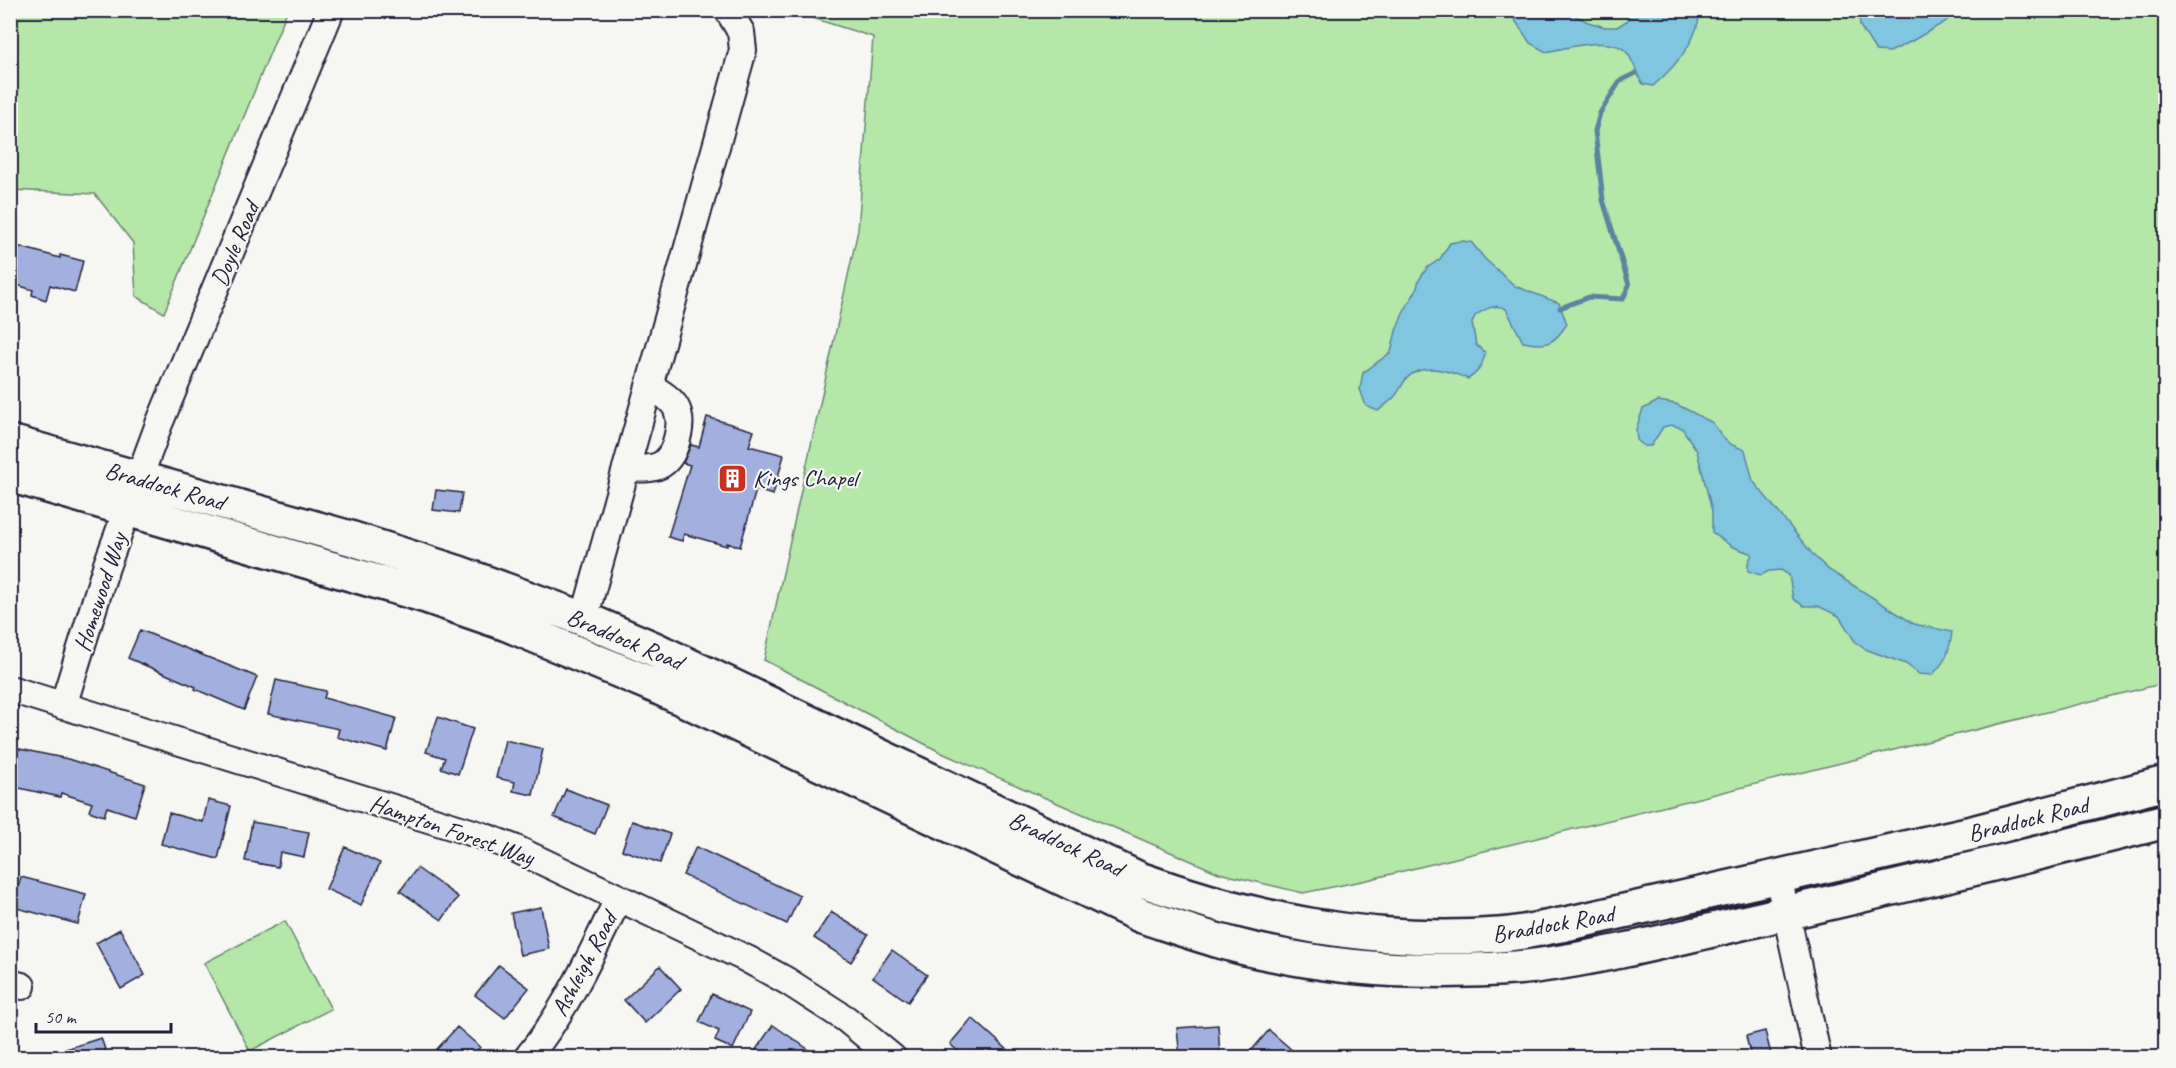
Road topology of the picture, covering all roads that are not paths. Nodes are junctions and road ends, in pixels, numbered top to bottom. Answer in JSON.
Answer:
{"nodes":[{"id":1,"x":332,"y":10,"type":"edge"},
{"id":2,"x":728,"y":10,"type":"edge"},
{"id":3,"x":649,"y":386,"type":"junction"},
{"id":4,"x":10,"y":442,"type":"edge"},
{"id":5,"x":626,"y":468,"type":"junction"},
{"id":6,"x":10,"y":475,"type":"edge"},
{"id":7,"x":134,"y":494,"type":"junction"},
{"id":8,"x":584,"y":619,"type":"junction"},
{"id":9,"x":10,"y":690,"type":"edge"},
{"id":10,"x":63,"y":706,"type":"junction"},
{"id":11,"x":2166,"y":783,"type":"edge"},
{"id":12,"x":2166,"y":821,"type":"edge"},
{"id":13,"x":1778,"y":876,"type":"junction"},
{"id":14,"x":618,"y":899,"type":"junction"},
{"id":15,"x":1787,"y":912,"type":"junction"},
{"id":16,"x":527,"y":1058,"type":"edge"},
{"id":17,"x":893,"y":1058,"type":"edge"},
{"id":18,"x":1818,"y":1058,"type":"edge"}],
"edges":[{"from":1,"to":7,"type":"street","name":"Doyle Road"},
{"from":2,"to":3,"type":"street"},
{"from":3,"to":5,"type":"street"},
{"from":3,"to":5,"type":"street"},
{"from":4,"to":7,"type":"main road","name":"Braddock Road"},
{"from":5,"to":8,"type":"street"},
{"from":6,"to":7,"type":"main road","name":"Braddock Road"},
{"from":7,"to":8,"type":"main road","name":"Braddock Road"},
{"from":7,"to":10,"type":"street","name":"Homewood Way"},
{"from":7,"to":15,"type":"main road","name":"Braddock Road"},
{"from":8,"to":13,"type":"main road","name":"Braddock Road"},
{"from":9,"to":10,"type":"street","name":"Hampton Forest Way"},
{"from":10,"to":14,"type":"street","name":"Hampton Forest Way"},
{"from":11,"to":13,"type":"main road","name":"Braddock Road"},
{"from":12,"to":15,"type":"main road","name":"Braddock Road"},
{"from":13,"to":15,"type":"street"},
{"from":14,"to":16,"type":"street","name":"Ashleigh Road"},
{"from":14,"to":17,"type":"street","name":"Hampton Forest Way"},
{"from":15,"to":18,"type":"street"}]}
